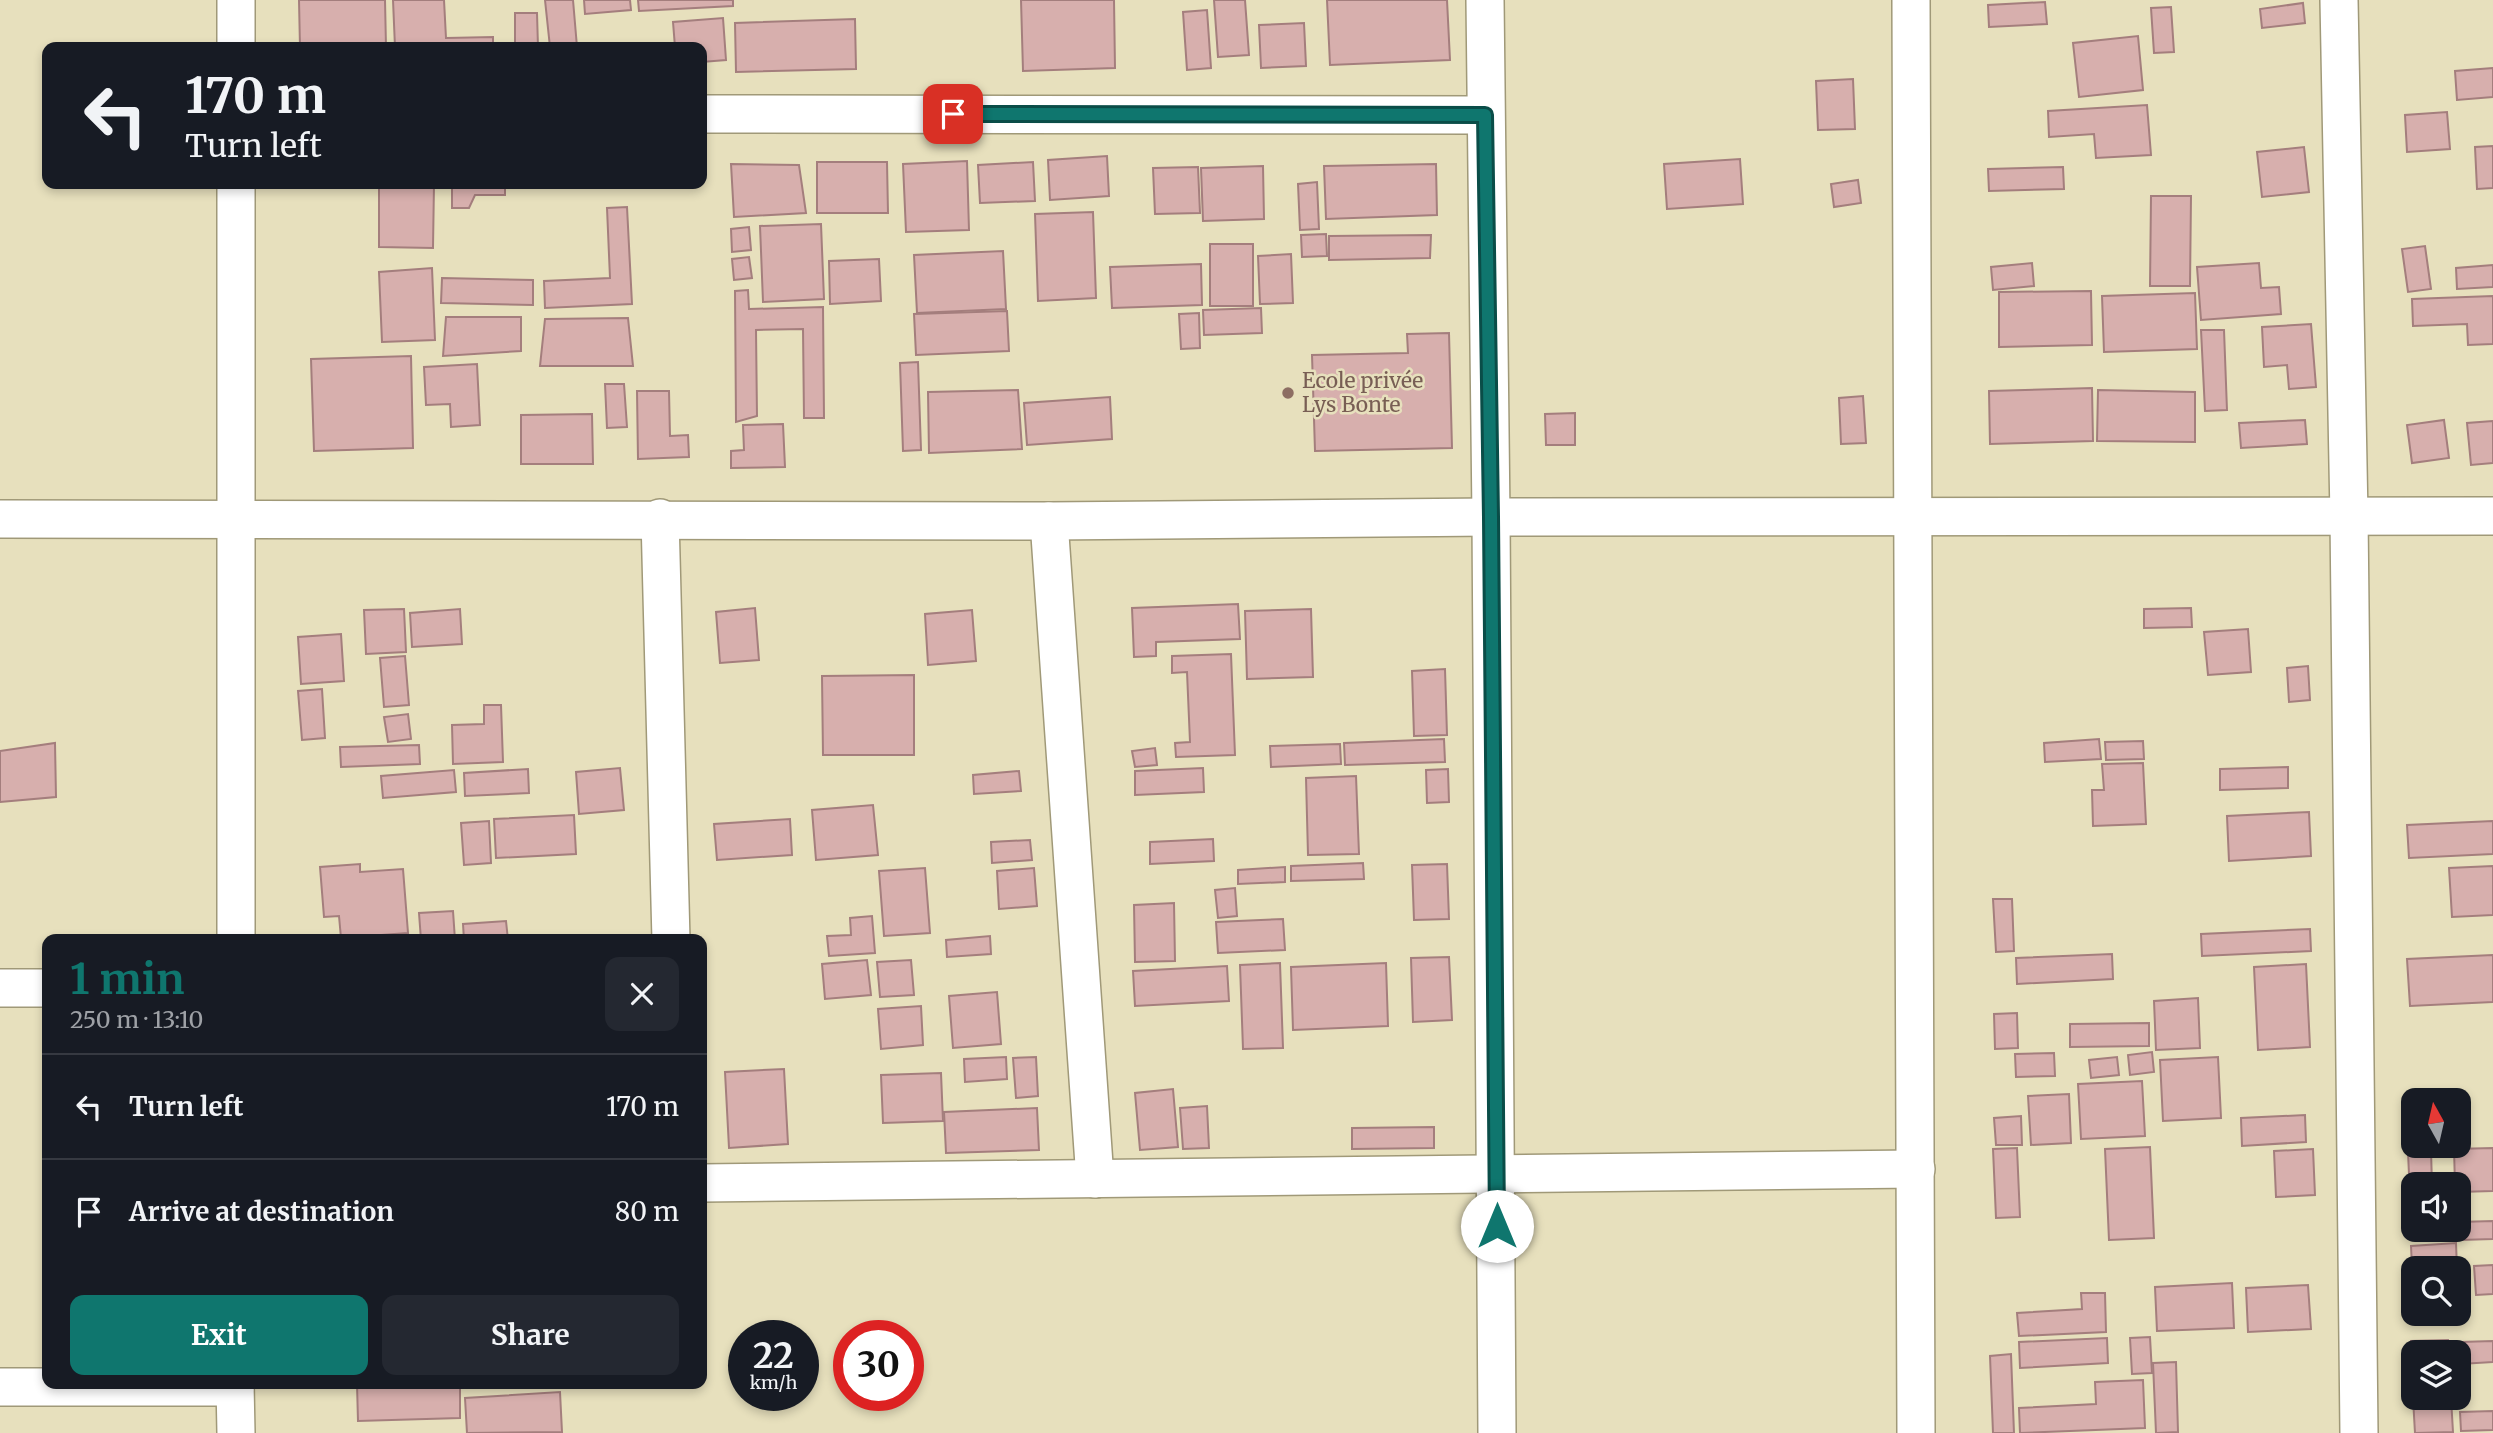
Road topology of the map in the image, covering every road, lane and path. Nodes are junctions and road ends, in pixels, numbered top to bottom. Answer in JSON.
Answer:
{"nodes":[{"id":1,"x":236,"y":0,"type":"edge"},
{"id":2,"x":1485,"y":0,"type":"edge"},
{"id":3,"x":1911,"y":0,"type":"edge"},
{"id":4,"x":2339,"y":0,"type":"edge"},
{"id":5,"x":236,"y":42,"type":"edge"},
{"id":6,"x":707,"y":114,"type":"edge"},
{"id":7,"x":1485,"y":115,"type":"junction"},
{"id":8,"x":236,"y":189,"type":"edge"},
{"id":9,"x":2349,"y":516,"type":"junction"},
{"id":10,"x":2493,"y":516,"type":"edge"},
{"id":11,"x":1491,"y":517,"type":"junction"},
{"id":12,"x":1913,"y":517,"type":"junction"},
{"id":13,"x":660,"y":518,"type":"junction"},
{"id":14,"x":0,"y":519,"type":"edge"},
{"id":15,"x":236,"y":519,"type":"junction"},
{"id":16,"x":1049,"y":521,"type":"junction"},
{"id":17,"x":236,"y":934,"type":"edge"},
{"id":18,"x":671,"y":934,"type":"edge"},
{"id":19,"x":0,"y":988,"type":"edge"},
{"id":20,"x":42,"y":988,"type":"edge"},
{"id":21,"x":1916,"y":1169,"type":"junction"},
{"id":22,"x":1496,"y":1174,"type":"junction"},
{"id":23,"x":1095,"y":1179,"type":"junction"},
{"id":24,"x":707,"y":1183,"type":"edge"},
{"id":25,"x":0,"y":1387,"type":"edge"},
{"id":26,"x":42,"y":1387,"type":"edge"},
{"id":27,"x":235,"y":1389,"type":"edge"},
{"id":28,"x":236,"y":1433,"type":"edge"},
{"id":29,"x":1497,"y":1433,"type":"edge"},
{"id":30,"x":1916,"y":1433,"type":"edge"},
{"id":31,"x":2359,"y":1433,"type":"edge"}],
"edges":[{"from":1,"to":5,"type":"street"},
{"from":2,"to":7,"type":"street"},
{"from":3,"to":12,"type":"street"},
{"from":4,"to":9,"type":"street"},
{"from":6,"to":7,"type":"street"},
{"from":7,"to":11,"type":"street"},
{"from":8,"to":15,"type":"street"},
{"from":9,"to":10,"type":"street"},
{"from":9,"to":12,"type":"street"},
{"from":9,"to":31,"type":"street"},
{"from":11,"to":12,"type":"street"},
{"from":11,"to":16,"type":"street"},
{"from":11,"to":22,"type":"street"},
{"from":12,"to":21,"type":"street"},
{"from":13,"to":15,"type":"street"},
{"from":13,"to":16,"type":"street"},
{"from":13,"to":18,"type":"street"},
{"from":14,"to":15,"type":"street"},
{"from":15,"to":17,"type":"street"},
{"from":16,"to":23,"type":"street"},
{"from":19,"to":20,"type":"street"},
{"from":21,"to":22,"type":"street"},
{"from":21,"to":30,"type":"street"},
{"from":22,"to":23,"type":"street"},
{"from":22,"to":29,"type":"street"},
{"from":23,"to":24,"type":"street"},
{"from":25,"to":26,"type":"street"},
{"from":27,"to":28,"type":"street"}]}
